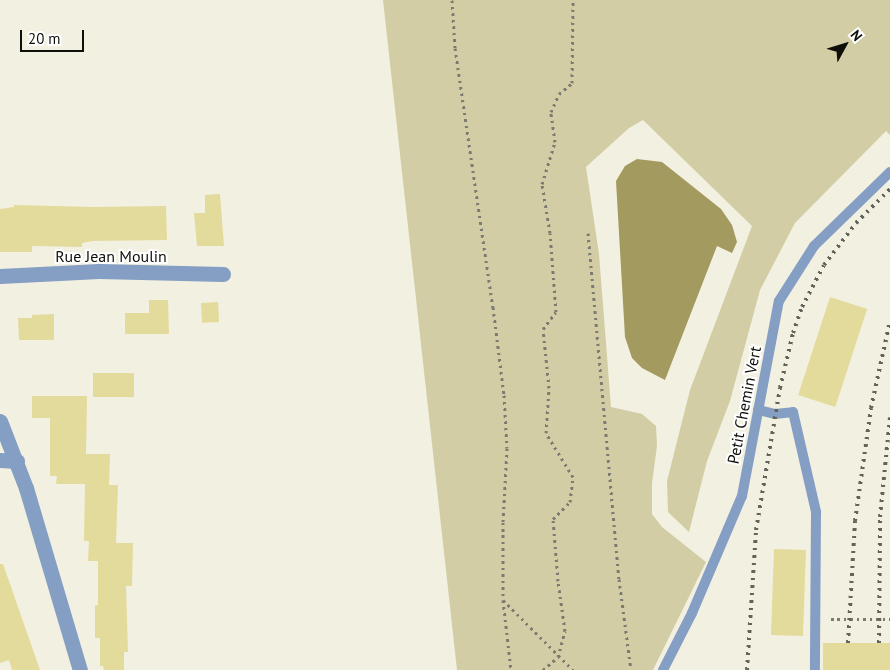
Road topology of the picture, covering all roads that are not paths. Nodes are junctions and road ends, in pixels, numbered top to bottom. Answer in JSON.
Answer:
{"nodes":[{"id":1,"x":890,"y":172,"type":"edge"},
{"id":2,"x":223,"y":274,"type":"dead end"},
{"id":3,"x":0,"y":276,"type":"edge"},
{"id":4,"x":758,"y":410,"type":"junction"},
{"id":5,"x":0,"y":421,"type":"edge"},
{"id":6,"x":0,"y":460,"type":"edge"},
{"id":7,"x":17,"y":461,"type":"junction"},
{"id":8,"x":80,"y":670,"type":"edge"},
{"id":9,"x":663,"y":670,"type":"edge"},
{"id":10,"x":814,"y":670,"type":"edge"}],
"edges":[{"from":1,"to":4,"type":"lane","name":"Petit Chemin Vert"},
{"from":2,"to":3,"type":"street","name":"Rue Jean Moulin"},
{"from":4,"to":9,"type":"lane","name":"Petit Chemin Vert"},
{"from":4,"to":10,"type":"lane"},
{"from":5,"to":7,"type":"street"},
{"from":6,"to":7,"type":"street"},
{"from":7,"to":8,"type":"street"}]}
